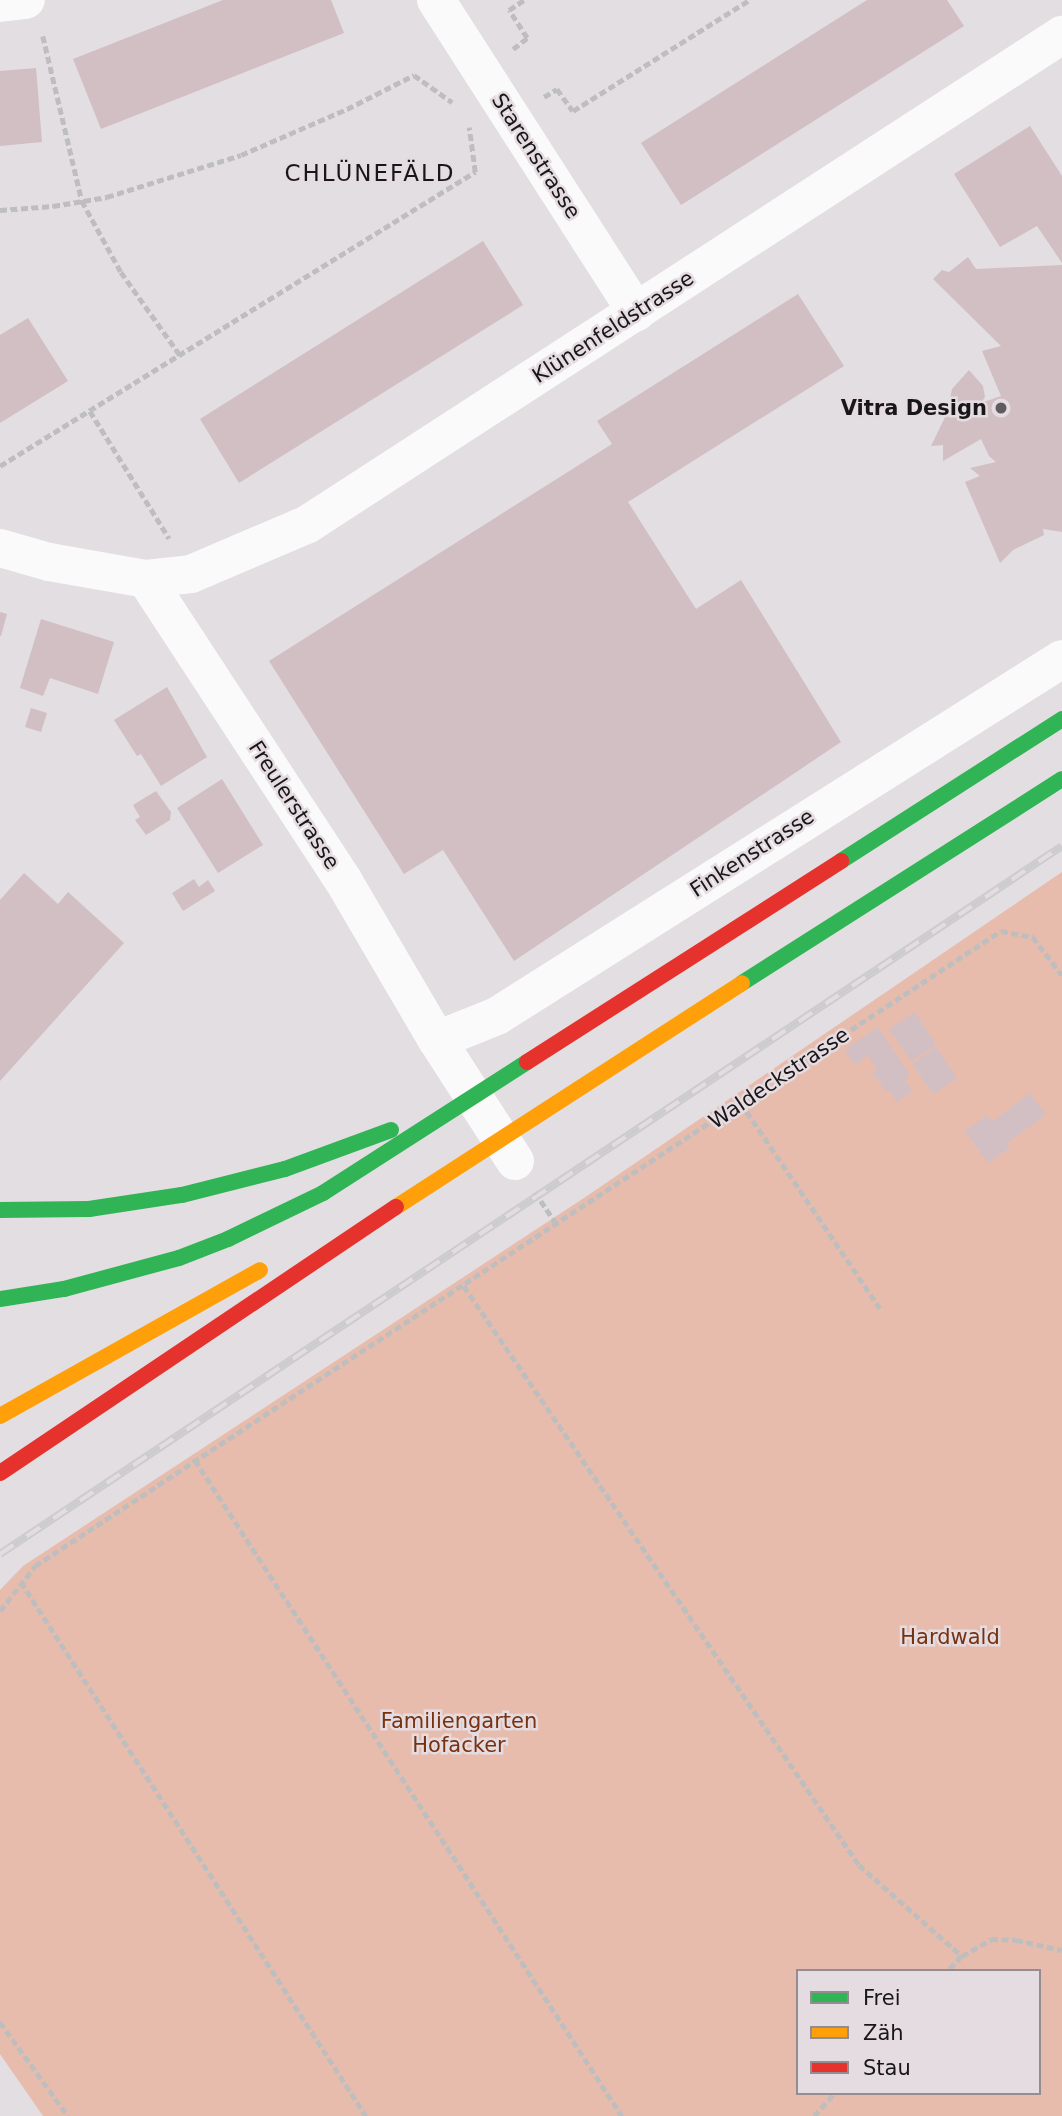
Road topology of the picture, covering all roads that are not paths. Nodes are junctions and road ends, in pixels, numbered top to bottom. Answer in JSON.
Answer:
{"nodes":[{"id":1,"x":436,"y":0,"type":"edge"},
{"id":2,"x":0,"y":2,"type":"edge"},
{"id":3,"x":33,"y":13,"type":"edge"},
{"id":4,"x":1062,"y":35,"type":"edge"},
{"id":5,"x":636,"y":312,"type":"junction"},
{"id":6,"x":0,"y":548,"type":"edge"},
{"id":7,"x":146,"y":579,"type":"junction"},
{"id":8,"x":1062,"y":659,"type":"edge"},
{"id":9,"x":1062,"y":719,"type":"edge"},
{"id":10,"x":1062,"y":779,"type":"edge"},
{"id":11,"x":445,"y":1051,"type":"junction"},
{"id":12,"x":503,"y":1076,"type":"junction"},
{"id":13,"x":528,"y":1119,"type":"junction"},
{"id":14,"x":515,"y":1161,"type":"dead end"},
{"id":15,"x":0,"y":1210,"type":"edge"},
{"id":16,"x":338,"y":1226,"type":"dead end"},
{"id":17,"x":278,"y":1259,"type":"dead end"},
{"id":18,"x":0,"y":1299,"type":"edge"},
{"id":19,"x":0,"y":1416,"type":"edge"},
{"id":20,"x":0,"y":1473,"type":"edge"}],
"edges":[{"from":1,"to":5,"type":"street","name":"Starenstrasse"},
{"from":2,"to":3,"type":"street"},
{"from":4,"to":5,"type":"street","name":"Klünenfeldstrasse"},
{"from":5,"to":7,"type":"street","name":"Klünenfeldstrasse"},
{"from":6,"to":7,"type":"street"},
{"from":7,"to":11,"type":"street","name":"Freulerstrasse"},
{"from":8,"to":11,"type":"street","name":"Finkenstrasse"},
{"from":9,"to":12,"type":"highway"},
{"from":10,"to":13,"type":"highway"},
{"from":11,"to":14,"type":"street","name":"Freulerstrasse"},
{"from":12,"to":15,"type":"highway"},
{"from":12,"to":18,"type":"highway"},
{"from":13,"to":16,"type":"highway"},
{"from":13,"to":20,"type":"highway"},
{"from":17,"to":19,"type":"highway"}]}
